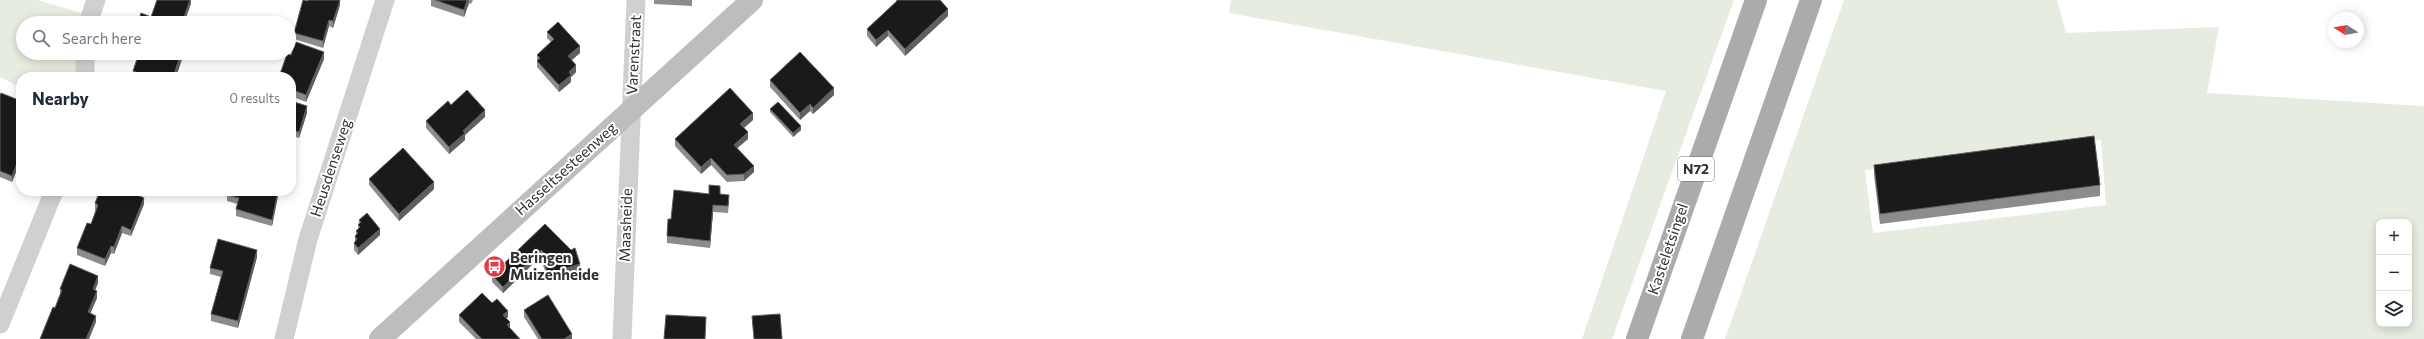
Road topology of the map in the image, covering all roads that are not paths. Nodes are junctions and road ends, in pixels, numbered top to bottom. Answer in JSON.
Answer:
{"nodes":[{"id":1,"x":96,"y":0,"type":"edge"},
{"id":2,"x":385,"y":0,"type":"edge"},
{"id":3,"x":636,"y":0,"type":"edge"},
{"id":4,"x":752,"y":0,"type":"edge"},
{"id":5,"x":1756,"y":0,"type":"edge"},
{"id":6,"x":1811,"y":0,"type":"edge"},
{"id":7,"x":90,"y":16,"type":"edge"},
{"id":8,"x":85,"y":60,"type":"edge"},
{"id":9,"x":85,"y":72,"type":"edge"},
{"id":10,"x":631,"y":110,"type":"junction"},
{"id":11,"x":52,"y":196,"type":"edge"},
{"id":12,"x":0,"y":324,"type":"edge"},
{"id":13,"x":284,"y":339,"type":"edge"},
{"id":14,"x":380,"y":339,"type":"edge"},
{"id":15,"x":622,"y":339,"type":"edge"},
{"id":16,"x":1637,"y":339,"type":"edge"},
{"id":17,"x":1692,"y":339,"type":"edge"}],
"edges":[{"from":1,"to":7,"type":"street"},
{"from":2,"to":13,"type":"street","name":"Heusdenseweg"},
{"from":3,"to":10,"type":"street","name":"Varenstraat"},
{"from":4,"to":10,"type":"street","name":"Hasseltsesteenweg"},
{"from":5,"to":16,"type":"main road","name":"Kasteletsingel","number":"N72"},
{"from":6,"to":17,"type":"main road"},
{"from":8,"to":9,"type":"street"},
{"from":10,"to":14,"type":"street","name":"Hasseltsesteenweg"},
{"from":10,"to":15,"type":"street","name":"Maasheide"},
{"from":11,"to":12,"type":"street"}]}
